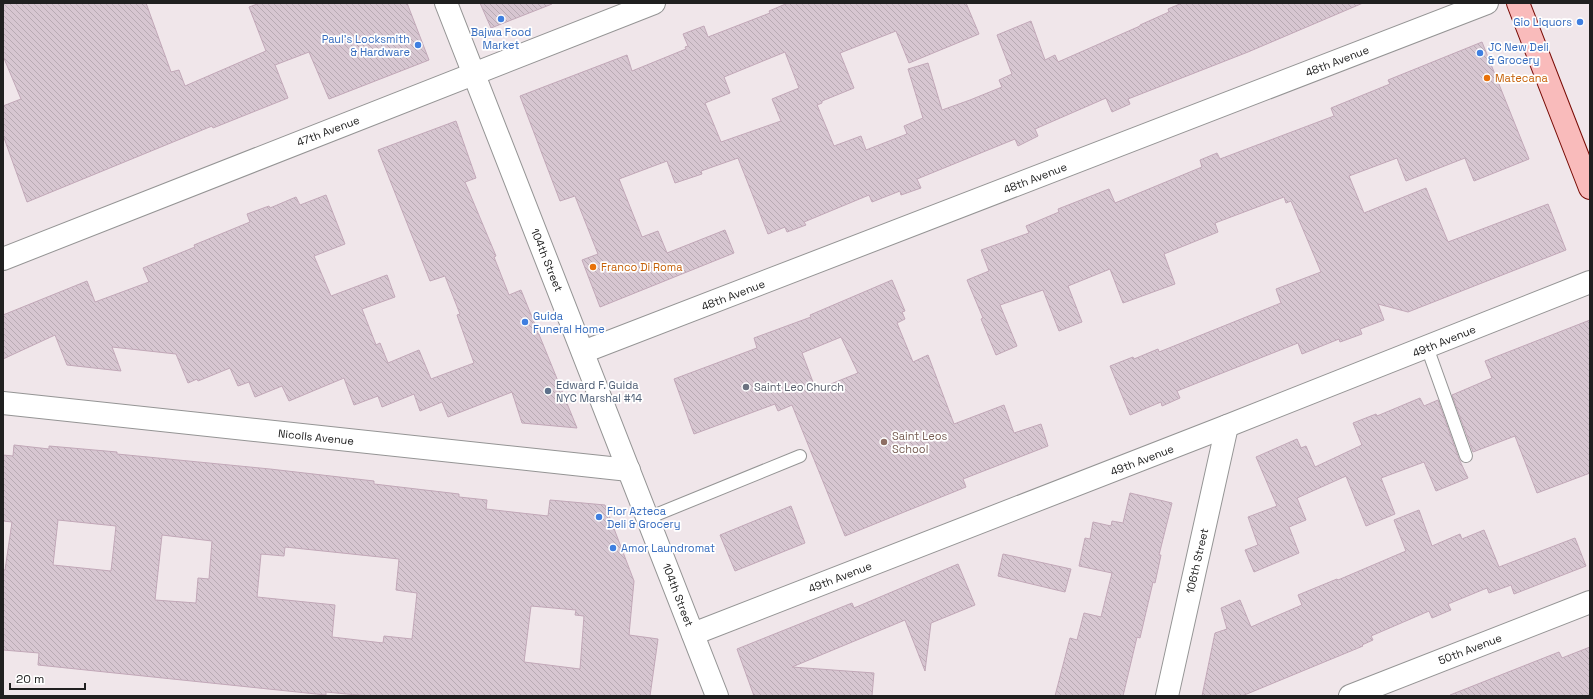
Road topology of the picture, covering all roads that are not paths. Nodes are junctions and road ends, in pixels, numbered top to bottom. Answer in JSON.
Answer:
{"nodes":[{"id":1,"x":446,"y":3,"type":"edge"},
{"id":2,"x":654,"y":3,"type":"edge"},
{"id":3,"x":1487,"y":3,"type":"edge"},
{"id":4,"x":1518,"y":3,"type":"edge"},
{"id":5,"x":474,"y":74,"type":"junction"},
{"id":6,"x":1590,"y":188,"type":"edge"},
{"id":7,"x":3,"y":259,"type":"edge"},
{"id":8,"x":1590,"y":282,"type":"edge"},
{"id":9,"x":1427,"y":348,"type":"junction"},
{"id":10,"x":583,"y":352,"type":"junction"},
{"id":11,"x":3,"y":403,"type":"edge"},
{"id":12,"x":1227,"y":426,"type":"junction"},
{"id":13,"x":800,"y":456,"type":"dead end"},
{"id":14,"x":1466,"y":456,"type":"dead end"},
{"id":15,"x":629,"y":470,"type":"junction"},
{"id":16,"x":648,"y":518,"type":"junction"},
{"id":17,"x":1590,"y":602,"type":"edge"},
{"id":18,"x":693,"y":634,"type":"junction"},
{"id":19,"x":717,"y":696,"type":"edge"},
{"id":20,"x":1167,"y":696,"type":"edge"},
{"id":21,"x":1350,"y":696,"type":"edge"}],
"edges":[{"from":1,"to":5,"type":"street","name":"104th Street"},
{"from":2,"to":5,"type":"street","name":"47th Avenue"},
{"from":3,"to":10,"type":"street","name":"48th Avenue"},
{"from":4,"to":6,"type":"main road"},
{"from":5,"to":7,"type":"street","name":"47th Avenue"},
{"from":5,"to":10,"type":"street","name":"104th Street"},
{"from":8,"to":9,"type":"street","name":"49th Avenue"},
{"from":9,"to":12,"type":"street","name":"49th Avenue"},
{"from":9,"to":14,"type":"lane"},
{"from":10,"to":15,"type":"street","name":"104th Street"},
{"from":11,"to":15,"type":"street","name":"Nicolls Avenue"},
{"from":12,"to":18,"type":"street","name":"49th Avenue"},
{"from":12,"to":20,"type":"street","name":"106th Street"},
{"from":13,"to":16,"type":"lane"},
{"from":15,"to":16,"type":"street","name":"104th Street"},
{"from":16,"to":18,"type":"street","name":"104th Street"},
{"from":17,"to":21,"type":"street","name":"50th Avenue"},
{"from":18,"to":19,"type":"street","name":"104th Street"}]}
